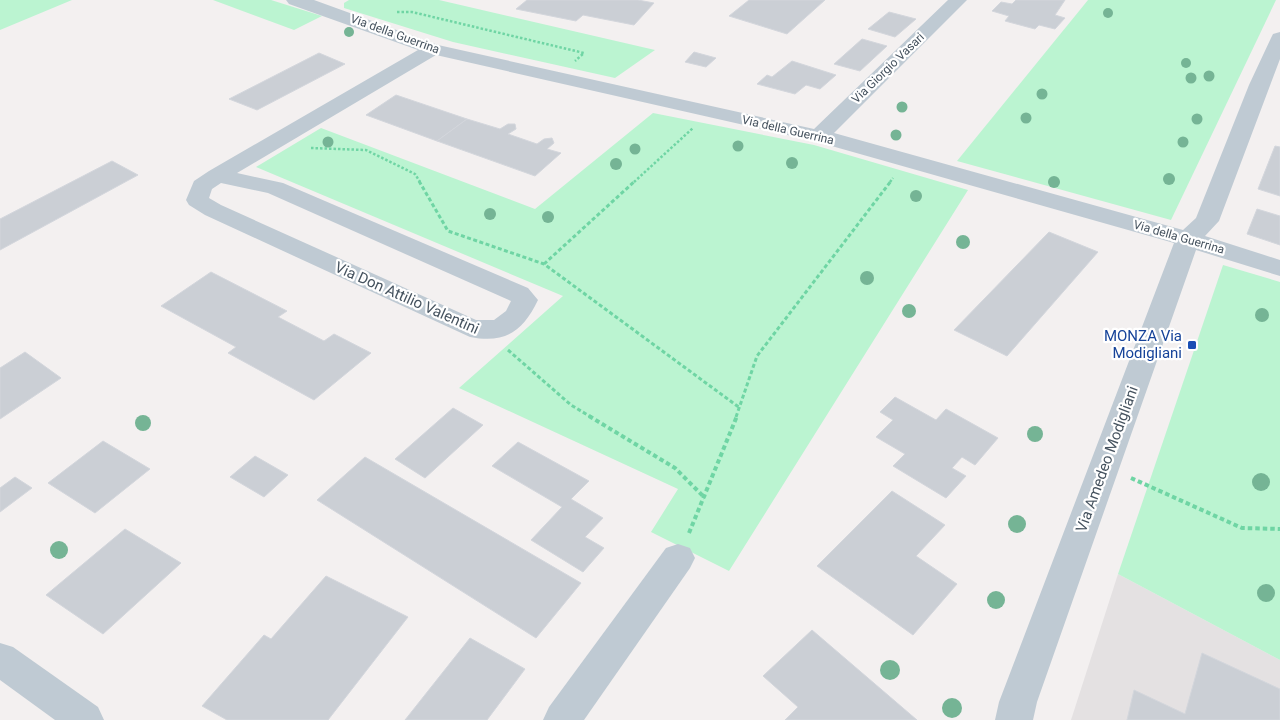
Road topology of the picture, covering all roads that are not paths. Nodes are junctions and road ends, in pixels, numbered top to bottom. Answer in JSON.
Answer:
{"nodes":[{"id":1,"x":958,"y":0,"type":"edge"},
{"id":2,"x":300,"y":1,"type":"edge"},
{"id":3,"x":332,"y":4,"type":"edge"},
{"id":4,"x":1280,"y":38,"type":"edge"},
{"id":5,"x":432,"y":49,"type":"junction"},
{"id":6,"x":819,"y":136,"type":"junction"},
{"id":7,"x":217,"y":176,"type":"junction"},
{"id":8,"x":1188,"y":239,"type":"junction"},
{"id":9,"x":1280,"y":268,"type":"edge"},
{"id":10,"x":678,"y":558,"type":"road end"},
{"id":11,"x":0,"y":659,"type":"edge"},
{"id":12,"x":64,"y":715,"type":"edge"},
{"id":13,"x":562,"y":720,"type":"edge"},
{"id":14,"x":1014,"y":720,"type":"edge"}],
"edges":[{"from":1,"to":6,"type":"street","name":"Via Giorgio Vasari"},
{"from":2,"to":3,"type":"street","name":"Via della Guerrina"},
{"from":3,"to":5,"type":"street","name":"Via della Guerrina"},
{"from":4,"to":8,"type":"street","name":"Via Amedeo Modigliani"},
{"from":5,"to":6,"type":"street","name":"Via della Guerrina"},
{"from":5,"to":7,"type":"street","name":"Via Don Attilio Valentini"},
{"from":6,"to":8,"type":"street","name":"Via della Guerrina"},
{"from":7,"to":7,"type":"street","name":"Via Don Attilio Valentini"},
{"from":8,"to":9,"type":"street","name":"Via della Guerrina"},
{"from":8,"to":14,"type":"street","name":"Via Amedeo Modigliani"},
{"from":10,"to":13,"type":"street"},
{"from":11,"to":12,"type":"street"}]}
